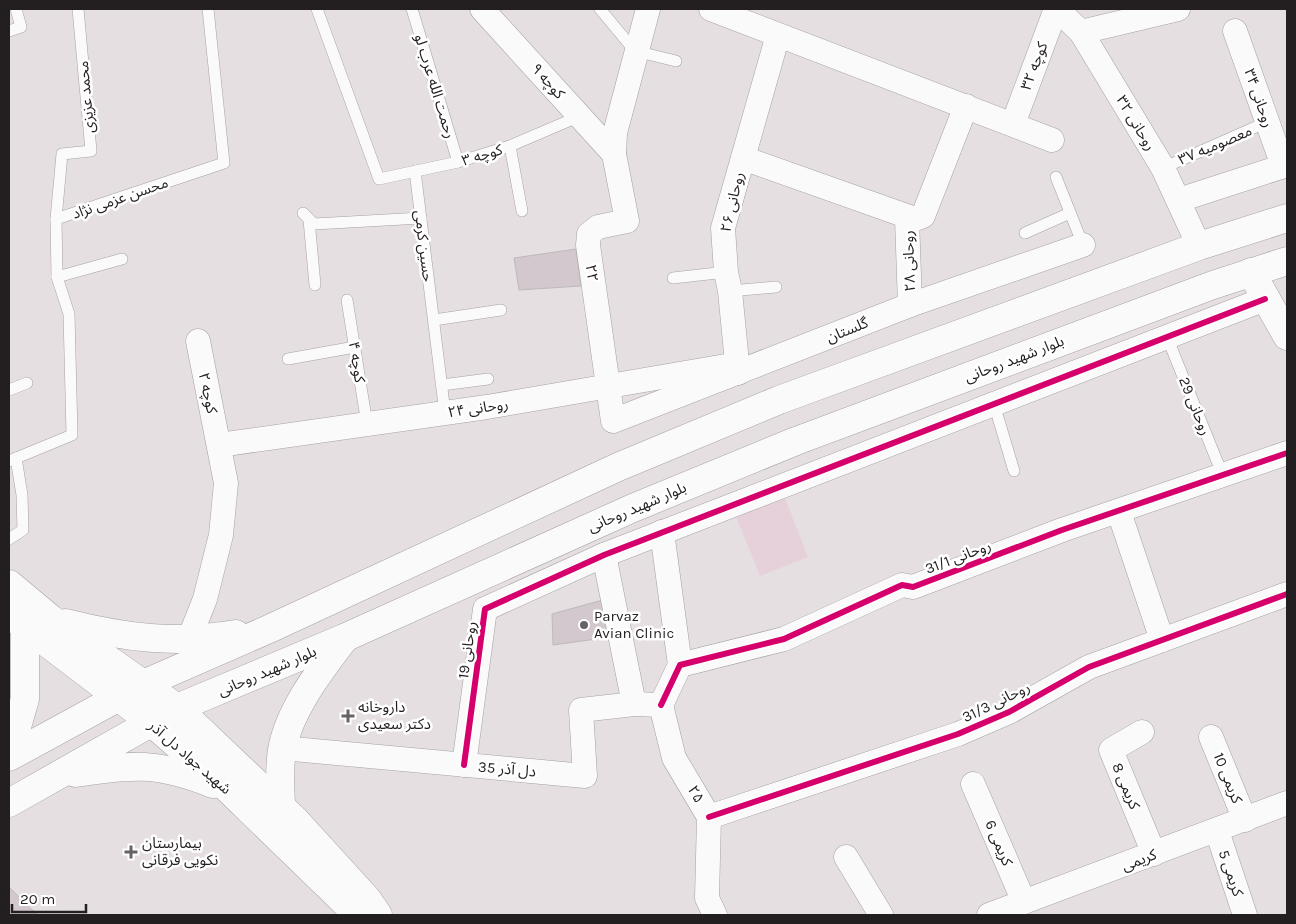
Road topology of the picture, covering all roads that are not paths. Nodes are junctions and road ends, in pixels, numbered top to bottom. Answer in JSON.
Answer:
{"nodes":[{"id":1,"x":16,"y":9,"type":"edge"},
{"id":2,"x":78,"y":9,"type":"edge"},
{"id":3,"x":208,"y":9,"type":"edge"},
{"id":4,"x":317,"y":9,"type":"edge"},
{"id":5,"x":412,"y":9,"type":"edge"},
{"id":6,"x":482,"y":9,"type":"edge"},
{"id":7,"x":600,"y":9,"type":"edge"},
{"id":8,"x":648,"y":9,"type":"edge"},
{"id":9,"x":711,"y":9,"type":"edge"},
{"id":10,"x":1057,"y":9,"type":"edge"},
{"id":11,"x":1178,"y":9,"type":"edge"},
{"id":12,"x":751,"y":16,"type":"edge"},
{"id":13,"x":1235,"y":30,"type":"dead end"},
{"id":14,"x":9,"y":31,"type":"edge"},
{"id":15,"x":1081,"y":32,"type":"junction"},
{"id":16,"x":778,"y":35,"type":"junction"},
{"id":17,"x":635,"y":51,"type":"junction"},
{"id":18,"x":676,"y":62,"type":"dead end"},
{"id":19,"x":966,"y":106,"type":"junction"},
{"id":20,"x":580,"y":116,"type":"junction"},
{"id":21,"x":1267,"y":122,"type":"junction"},
{"id":22,"x":1013,"y":124,"type":"junction"},
{"id":23,"x":1052,"y":140,"type":"dead end"},
{"id":24,"x":510,"y":146,"type":"junction"},
{"id":25,"x":614,"y":154,"type":"junction"},
{"id":26,"x":743,"y":158,"type":"junction"},
{"id":27,"x":458,"y":162,"type":"junction"},
{"id":28,"x":1285,"y":165,"type":"edge"},
{"id":29,"x":1163,"y":168,"type":"junction"},
{"id":30,"x":415,"y":171,"type":"junction"},
{"id":31,"x":1056,"y":177,"type":"dead end"},
{"id":32,"x":1179,"y":200,"type":"junction"},
{"id":33,"x":522,"y":211,"type":"dead end"},
{"id":34,"x":1070,"y":213,"type":"junction"},
{"id":35,"x":421,"y":218,"type":"junction"},
{"id":36,"x":908,"y":218,"type":"junction"},
{"id":37,"x":1287,"y":218,"type":"edge"},
{"id":38,"x":56,"y":219,"type":"junction"},
{"id":39,"x":1025,"y":233,"type":"dead end"},
{"id":40,"x":1083,"y":244,"type":"joint"},
{"id":41,"x":1199,"y":246,"type":"junction"},
{"id":42,"x":122,"y":259,"type":"dead end"},
{"id":43,"x":1287,"y":260,"type":"edge"},
{"id":44,"x":1251,"y":272,"type":"junction"},
{"id":45,"x":57,"y":277,"type":"junction"},
{"id":46,"x":674,"y":278,"type":"dead end"},
{"id":47,"x":728,"y":282,"type":"junction"},
{"id":48,"x":314,"y":286,"type":"dead end"},
{"id":49,"x":776,"y":287,"type":"dead end"},
{"id":50,"x":1265,"y":299,"type":"junction"},
{"id":51,"x":347,"y":300,"type":"dead end"},
{"id":52,"x":910,"y":305,"type":"junction"},
{"id":53,"x":501,"y":310,"type":"dead end"},
{"id":54,"x":434,"y":320,"type":"junction"},
{"id":55,"x":1287,"y":336,"type":"edge"},
{"id":56,"x":1167,"y":337,"type":"junction"},
{"id":57,"x":198,"y":340,"type":"dead end"},
{"id":58,"x":355,"y":347,"type":"junction"},
{"id":59,"x":288,"y":359,"type":"dead end"},
{"id":60,"x":737,"y":369,"type":"junction"},
{"id":61,"x":488,"y":379,"type":"dead end"},
{"id":62,"x":27,"y":384,"type":"dead end"},
{"id":63,"x":442,"y":385,"type":"junction"},
{"id":64,"x":607,"y":387,"type":"junction"},
{"id":65,"x":9,"y":390,"type":"edge"},
{"id":66,"x":994,"y":404,"type":"junction"},
{"id":67,"x":446,"y":413,"type":"junction"},
{"id":68,"x":613,"y":420,"type":"joint"},
{"id":69,"x":368,"y":424,"type":"junction"},
{"id":70,"x":219,"y":444,"type":"junction"},
{"id":71,"x":1287,"y":453,"type":"edge"},
{"id":72,"x":12,"y":459,"type":"edge"},
{"id":73,"x":1014,"y":471,"type":"dead end"},
{"id":74,"x":1223,"y":476,"type":"junction"},
{"id":75,"x":1119,"y":512,"type":"junction"},
{"id":76,"x":662,"y":532,"type":"junction"},
{"id":77,"x":9,"y":539,"type":"edge"},
{"id":78,"x":604,"y":555,"type":"junction"},
{"id":79,"x":376,"y":579,"type":"junction"},
{"id":80,"x":9,"y":584,"type":"edge"},
{"id":81,"x":1287,"y":594,"type":"edge"},
{"id":82,"x":395,"y":616,"type":"junction"},
{"id":83,"x":52,"y":619,"type":"junction"},
{"id":84,"x":17,"y":620,"type":"edge"},
{"id":85,"x":269,"y":629,"type":"junction"},
{"id":86,"x":344,"y":638,"type":"junction"},
{"id":87,"x":189,"y":639,"type":"junction"},
{"id":88,"x":1162,"y":640,"type":"junction"},
{"id":89,"x":680,"y":666,"type":"junction"},
{"id":90,"x":141,"y":685,"type":"junction"},
{"id":91,"x":116,"y":697,"type":"junction"},
{"id":92,"x":634,"y":704,"type":"junction"},
{"id":93,"x":662,"y":705,"type":"junction"},
{"id":94,"x":176,"y":708,"type":"junction"},
{"id":95,"x":151,"y":722,"type":"junction"},
{"id":96,"x":1142,"y":732,"type":"dead end"},
{"id":97,"x":1211,"y":737,"type":"dead end"},
{"id":98,"x":282,"y":748,"type":"junction"},
{"id":99,"x":9,"y":755,"type":"edge"},
{"id":100,"x":464,"y":765,"type":"junction"},
{"id":101,"x":56,"y":776,"type":"junction"},
{"id":102,"x":973,"y":784,"type":"dead end"},
{"id":103,"x":228,"y":790,"type":"junction"},
{"id":104,"x":9,"y":803,"type":"edge"},
{"id":105,"x":1287,"y":803,"type":"edge"},
{"id":106,"x":280,"y":805,"type":"junction"},
{"id":107,"x":709,"y":817,"type":"junction"},
{"id":108,"x":1245,"y":820,"type":"junction"},
{"id":109,"x":1217,"y":831,"type":"junction"},
{"id":110,"x":1154,"y":854,"type":"junction"},
{"id":111,"x":846,"y":857,"type":"dead end"},
{"id":112,"x":1024,"y":902,"type":"junction"},
{"id":113,"x":358,"y":915,"type":"edge"},
{"id":114,"x":378,"y":915,"type":"edge"},
{"id":115,"x":715,"y":915,"type":"edge"},
{"id":116,"x":881,"y":915,"type":"edge"},
{"id":117,"x":989,"y":915,"type":"edge"},
{"id":118,"x":1245,"y":915,"type":"edge"}],
"edges":[{"from":1,"to":14,"type":"lane"},
{"from":2,"to":38,"type":"lane","name":"محمد عزیزی"},
{"from":3,"to":38,"type":"lane","name":"محسن عزمی نژاد"},
{"from":4,"to":30,"type":"lane","name":"کوچه ۳"},
{"from":5,"to":27,"type":"lane","name":"رحمت الله عرب لو"},
{"from":6,"to":20,"type":"street","name":"کوچه ۹"},
{"from":7,"to":17,"type":"lane"},
{"from":8,"to":17,"type":"street"},
{"from":9,"to":12,"type":"street"},
{"from":10,"to":15,"type":"street","name":"روحانی ۳۲"},
{"from":10,"to":22,"type":"street","name":"کوچه ۳۲"},
{"from":11,"to":15,"type":"street"},
{"from":12,"to":16,"type":"street"},
{"from":13,"to":21,"type":"street","name":"روحانی ۳۴"},
{"from":15,"to":29,"type":"street","name":"روحانی ۳۲"},
{"from":16,"to":19,"type":"street"},
{"from":16,"to":26,"type":"street","name":"روحانی ۲۶"},
{"from":17,"to":18,"type":"lane"},
{"from":17,"to":25,"type":"street"},
{"from":19,"to":22,"type":"street"},
{"from":19,"to":36,"type":"street"},
{"from":20,"to":24,"type":"lane","name":"کوچه ۳"},
{"from":20,"to":25,"type":"street","name":"کوچه ۹"},
{"from":21,"to":28,"type":"street","name":"روحانی ۳۴"},
{"from":21,"to":29,"type":"lane","name":"معصومیه ۳۷"},
{"from":22,"to":23,"type":"street"},
{"from":24,"to":27,"type":"lane","name":"کوچه ۳"},
{"from":24,"to":33,"type":"lane"},
{"from":25,"to":64,"type":"street","name":"۲۲"},
{"from":26,"to":36,"type":"street"},
{"from":26,"to":47,"type":"street","name":"روحانی ۲۶"},
{"from":27,"to":30,"type":"lane","name":"کوچه ۳"},
{"from":28,"to":32,"type":"street"},
{"from":29,"to":32,"type":"street","name":"روحانی ۳۲"},
{"from":30,"to":35,"type":"lane","name":"حسین کرمی"},
{"from":31,"to":34,"type":"lane"},
{"from":32,"to":41,"type":"street","name":"روحانی ۳۲"},
{"from":34,"to":39,"type":"lane"},
{"from":34,"to":40,"type":"lane"},
{"from":35,"to":48,"type":"lane"},
{"from":35,"to":54,"type":"lane","name":"حسین کرمی"},
{"from":36,"to":52,"type":"street","name":"روحانی ۲۸"},
{"from":37,"to":41,"type":"main road"},
{"from":38,"to":45,"type":"lane","name":"محسن عزمی نژاد"},
{"from":40,"to":52,"type":"street","name":"گلستان"},
{"from":41,"to":79,"type":"main road"},
{"from":42,"to":45,"type":"lane"},
{"from":43,"to":44,"type":"main road","name":"بلوار شهید روحانی"},
{"from":44,"to":50,"type":"main road"},
{"from":44,"to":82,"type":"main road","name":"بلوار شهید روحانی"},
{"from":45,"to":72,"type":"lane","name":"محسن عزمی نژاد"},
{"from":46,"to":47,"type":"lane"},
{"from":47,"to":49,"type":"lane"},
{"from":47,"to":60,"type":"street","name":"روحانی ۲۶"},
{"from":50,"to":55,"type":"main road"},
{"from":50,"to":56,"type":"street"},
{"from":51,"to":58,"type":"lane","name":"کوچه ۴"},
{"from":52,"to":60,"type":"street","name":"گلستان"},
{"from":53,"to":54,"type":"lane"},
{"from":54,"to":63,"type":"lane","name":"حسین کرمی"},
{"from":56,"to":66,"type":"street"},
{"from":56,"to":74,"type":"lane","name":"روحانی 29"},
{"from":57,"to":70,"type":"street","name":"کوچه ۲"},
{"from":58,"to":59,"type":"lane"},
{"from":58,"to":69,"type":"lane","name":"کوچه ۴"},
{"from":60,"to":64,"type":"street","name":"روحانی ۲۴"},
{"from":60,"to":68,"type":"street","name":"گلستان"},
{"from":61,"to":63,"type":"lane"},
{"from":62,"to":65,"type":"lane"},
{"from":63,"to":67,"type":"lane","name":"حسین کرمی"},
{"from":64,"to":67,"type":"street","name":"روحانی ۲۴"},
{"from":64,"to":68,"type":"street","name":"۲۲"},
{"from":66,"to":73,"type":"lane"},
{"from":66,"to":76,"type":"street"},
{"from":67,"to":69,"type":"street","name":"روحانی ۲۴"},
{"from":69,"to":70,"type":"street","name":"روحانی ۲۴"},
{"from":70,"to":87,"type":"street","name":"کوچه ۲"},
{"from":71,"to":74,"type":"street","name":"روحانی 31/1"},
{"from":72,"to":77,"type":"lane"},
{"from":74,"to":75,"type":"street","name":"روحانی 31/1"},
{"from":75,"to":88,"type":"street"},
{"from":75,"to":89,"type":"street","name":"روحانی 31/1"},
{"from":76,"to":78,"type":"street"},
{"from":76,"to":89,"type":"street"},
{"from":78,"to":92,"type":"street"},
{"from":78,"to":100,"type":"street","name":"روحانی 19"},
{"from":79,"to":82,"type":"main road"},
{"from":79,"to":85,"type":"main road"},
{"from":80,"to":83,"type":"main road","name":"شهید جواد دل آذر"},
{"from":81,"to":88,"type":"street","name":"روحانی 31/3"},
{"from":82,"to":86,"type":"main road","name":"بلوار شهید روحانی"},
{"from":83,"to":87,"type":"main road"},
{"from":83,"to":90,"type":"main road","name":"شهید جواد دل آذر"},
{"from":84,"to":91,"type":"main road","name":"شهید جواد دل آذر"},
{"from":84,"to":99,"type":"main road"},
{"from":85,"to":87,"type":"main road"},
{"from":85,"to":90,"type":"main road"},
{"from":86,"to":94,"type":"main road","name":"بلوار شهید روحانی"},
{"from":86,"to":98,"type":"main road"},
{"from":88,"to":107,"type":"street","name":"روحانی 31/3"},
{"from":89,"to":93,"type":"street"},
{"from":90,"to":91,"type":"main road"},
{"from":90,"to":94,"type":"main road","name":"شهید جواد دل آذر"},
{"from":91,"to":95,"type":"main road","name":"شهید جواد دل آذر"},
{"from":91,"to":99,"type":"main road"},
{"from":92,"to":93,"type":"street","name":"دل آذر 35"},
{"from":92,"to":100,"type":"street","name":"دل آذر 35"},
{"from":93,"to":107,"type":"street","name":"۲۵"},
{"from":94,"to":95,"type":"main road","name":"بلوار شهید روحانی"},
{"from":94,"to":106,"type":"main road","name":"شهید جواد دل آذر"},
{"from":95,"to":101,"type":"main road","name":"بلوار شهید روحانی"},
{"from":95,"to":103,"type":"main road","name":"شهید جواد دل آذر"},
{"from":96,"to":110,"type":"street","name":"کریمی 8"},
{"from":97,"to":108,"type":"street","name":"کریمی 10"},
{"from":98,"to":100,"type":"street","name":"دل آذر 35"},
{"from":98,"to":106,"type":"main road"},
{"from":101,"to":103,"type":"main road"},
{"from":101,"to":104,"type":"main road","name":"بلوار شهید روحانی"},
{"from":102,"to":112,"type":"street","name":"کریمی 6"},
{"from":103,"to":113,"type":"main road","name":"شهید جواد دل آذر"},
{"from":105,"to":108,"type":"street","name":"کریمی"},
{"from":106,"to":114,"type":"main road","name":"شهید جواد دل آذر"},
{"from":107,"to":115,"type":"street","name":"۲۵"},
{"from":108,"to":109,"type":"street","name":"کریمی"},
{"from":109,"to":110,"type":"street","name":"کریمی"},
{"from":109,"to":118,"type":"street","name":"کریمی 5"},
{"from":110,"to":112,"type":"street","name":"کریمی"},
{"from":111,"to":116,"type":"street"},
{"from":112,"to":117,"type":"street","name":"کریمی"}]}
